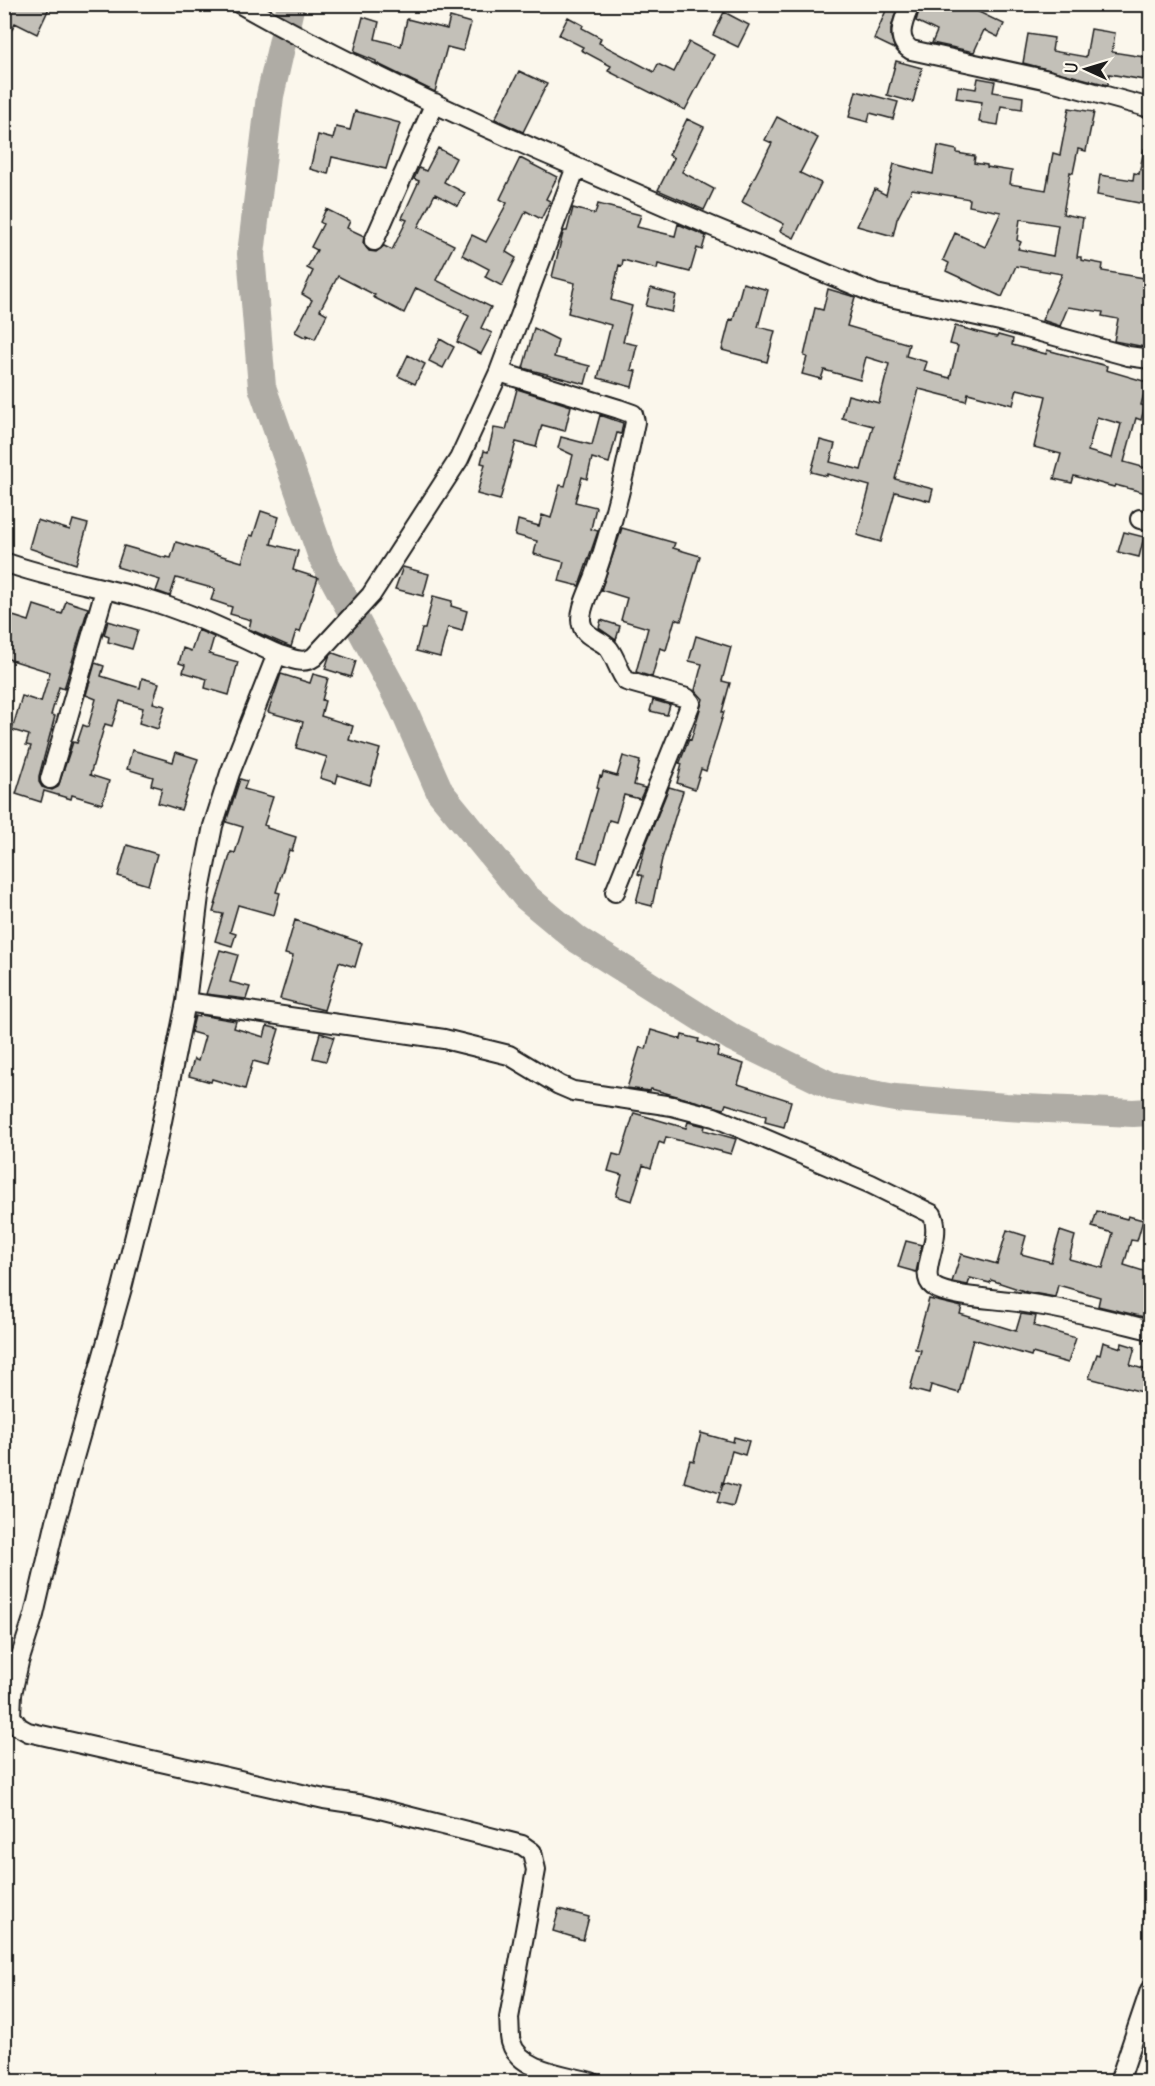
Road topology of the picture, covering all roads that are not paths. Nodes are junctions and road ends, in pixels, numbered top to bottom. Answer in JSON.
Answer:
{"nodes":[{"id":1,"x":240,"y":4,"type":"edge"},
{"id":2,"x":910,"y":4,"type":"edge"},
{"id":3,"x":435,"y":103,"type":"junction"},
{"id":4,"x":1150,"y":108,"type":"edge"},
{"id":5,"x":576,"y":166,"type":"junction"},
{"id":6,"x":374,"y":242,"type":"dead end"},
{"id":7,"x":1150,"y":359,"type":"edge"},
{"id":8,"x":499,"y":372,"type":"junction"},
{"id":9,"x":4,"y":562,"type":"edge"},
{"id":10,"x":105,"y":590,"type":"junction"},
{"id":11,"x":277,"y":654,"type":"junction"},
{"id":12,"x":50,"y":779,"type":"dead end"},
{"id":13,"x":615,"y":892,"type":"dead end"},
{"id":14,"x":186,"y":1002,"type":"junction"},
{"id":15,"x":1150,"y":1330,"type":"edge"},
{"id":16,"x":8,"y":1717,"type":"edge"},
{"id":17,"x":1150,"y":1990,"type":"edge"},
{"id":18,"x":591,"y":2082,"type":"edge"},
{"id":19,"x":1119,"y":2082,"type":"edge"}],
"edges":[{"from":1,"to":3,"type":"street"},
{"from":2,"to":4,"type":"street"},
{"from":3,"to":5,"type":"street"},
{"from":3,"to":6,"type":"street"},
{"from":5,"to":7,"type":"street"},
{"from":5,"to":8,"type":"street"},
{"from":8,"to":11,"type":"street"},
{"from":8,"to":13,"type":"street"},
{"from":9,"to":10,"type":"street"},
{"from":10,"to":11,"type":"street"},
{"from":10,"to":12,"type":"street"},
{"from":11,"to":14,"type":"street"},
{"from":14,"to":15,"type":"street"},
{"from":14,"to":16,"type":"street"},
{"from":16,"to":18,"type":"street"},
{"from":17,"to":19,"type":"street"}]}
